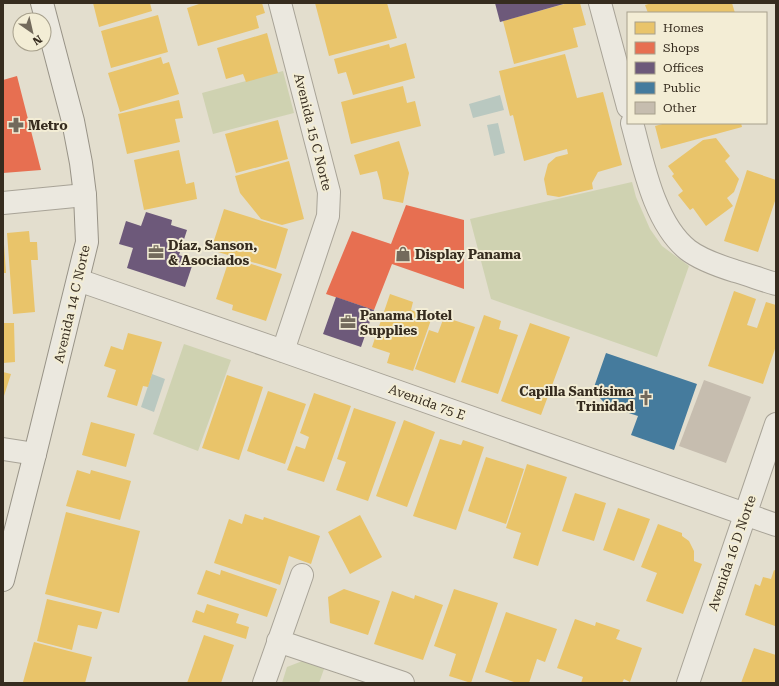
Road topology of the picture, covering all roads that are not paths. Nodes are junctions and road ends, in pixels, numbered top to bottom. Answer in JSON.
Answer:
{"nodes":[{"id":1,"x":42,"y":3,"type":"edge"},
{"id":2,"x":280,"y":3,"type":"edge"},
{"id":3,"x":600,"y":3,"type":"edge"},
{"id":4,"x":627,"y":103,"type":"edge"},
{"id":5,"x":632,"y":124,"type":"edge"},
{"id":6,"x":85,"y":195,"type":"junction"},
{"id":7,"x":3,"y":203,"type":"edge"},
{"id":8,"x":78,"y":280,"type":"junction"},
{"id":9,"x":776,"y":284,"type":"edge"},
{"id":10,"x":283,"y":351,"type":"junction"},
{"id":11,"x":776,"y":424,"type":"edge"},
{"id":12,"x":3,"y":449,"type":"edge"},
{"id":13,"x":35,"y":454,"type":"junction"},
{"id":14,"x":745,"y":515,"type":"junction"},
{"id":15,"x":776,"y":525,"type":"edge"},
{"id":16,"x":302,"y":576,"type":"dead end"},
{"id":17,"x":3,"y":580,"type":"edge"},
{"id":18,"x":278,"y":641,"type":"junction"},
{"id":19,"x":264,"y":683,"type":"edge"},
{"id":20,"x":403,"y":683,"type":"edge"},
{"id":21,"x":688,"y":683,"type":"edge"}],
"edges":[{"from":1,"to":6,"type":"street","name":"Avenida 14 C Norte"},
{"from":2,"to":10,"type":"street","name":"Avenida 15 C Norte"},
{"from":3,"to":4,"type":"street"},
{"from":5,"to":9,"type":"street"},
{"from":6,"to":7,"type":"street"},
{"from":6,"to":8,"type":"street","name":"Avenida 14 C Norte"},
{"from":8,"to":10,"type":"street","name":"Avenida 75 E"},
{"from":8,"to":13,"type":"street","name":"Avenida 14 C Norte"},
{"from":10,"to":14,"type":"street","name":"Avenida 75 E"},
{"from":11,"to":14,"type":"street","name":"Avenida 16 D Norte"},
{"from":12,"to":13,"type":"street"},
{"from":13,"to":17,"type":"street","name":"Avenida 14 C Norte"},
{"from":14,"to":15,"type":"street","name":"Avenida 75 E"},
{"from":14,"to":21,"type":"street","name":"Avenida 16 D Norte"},
{"from":16,"to":18,"type":"street"},
{"from":18,"to":19,"type":"street"},
{"from":18,"to":20,"type":"street"}]}
